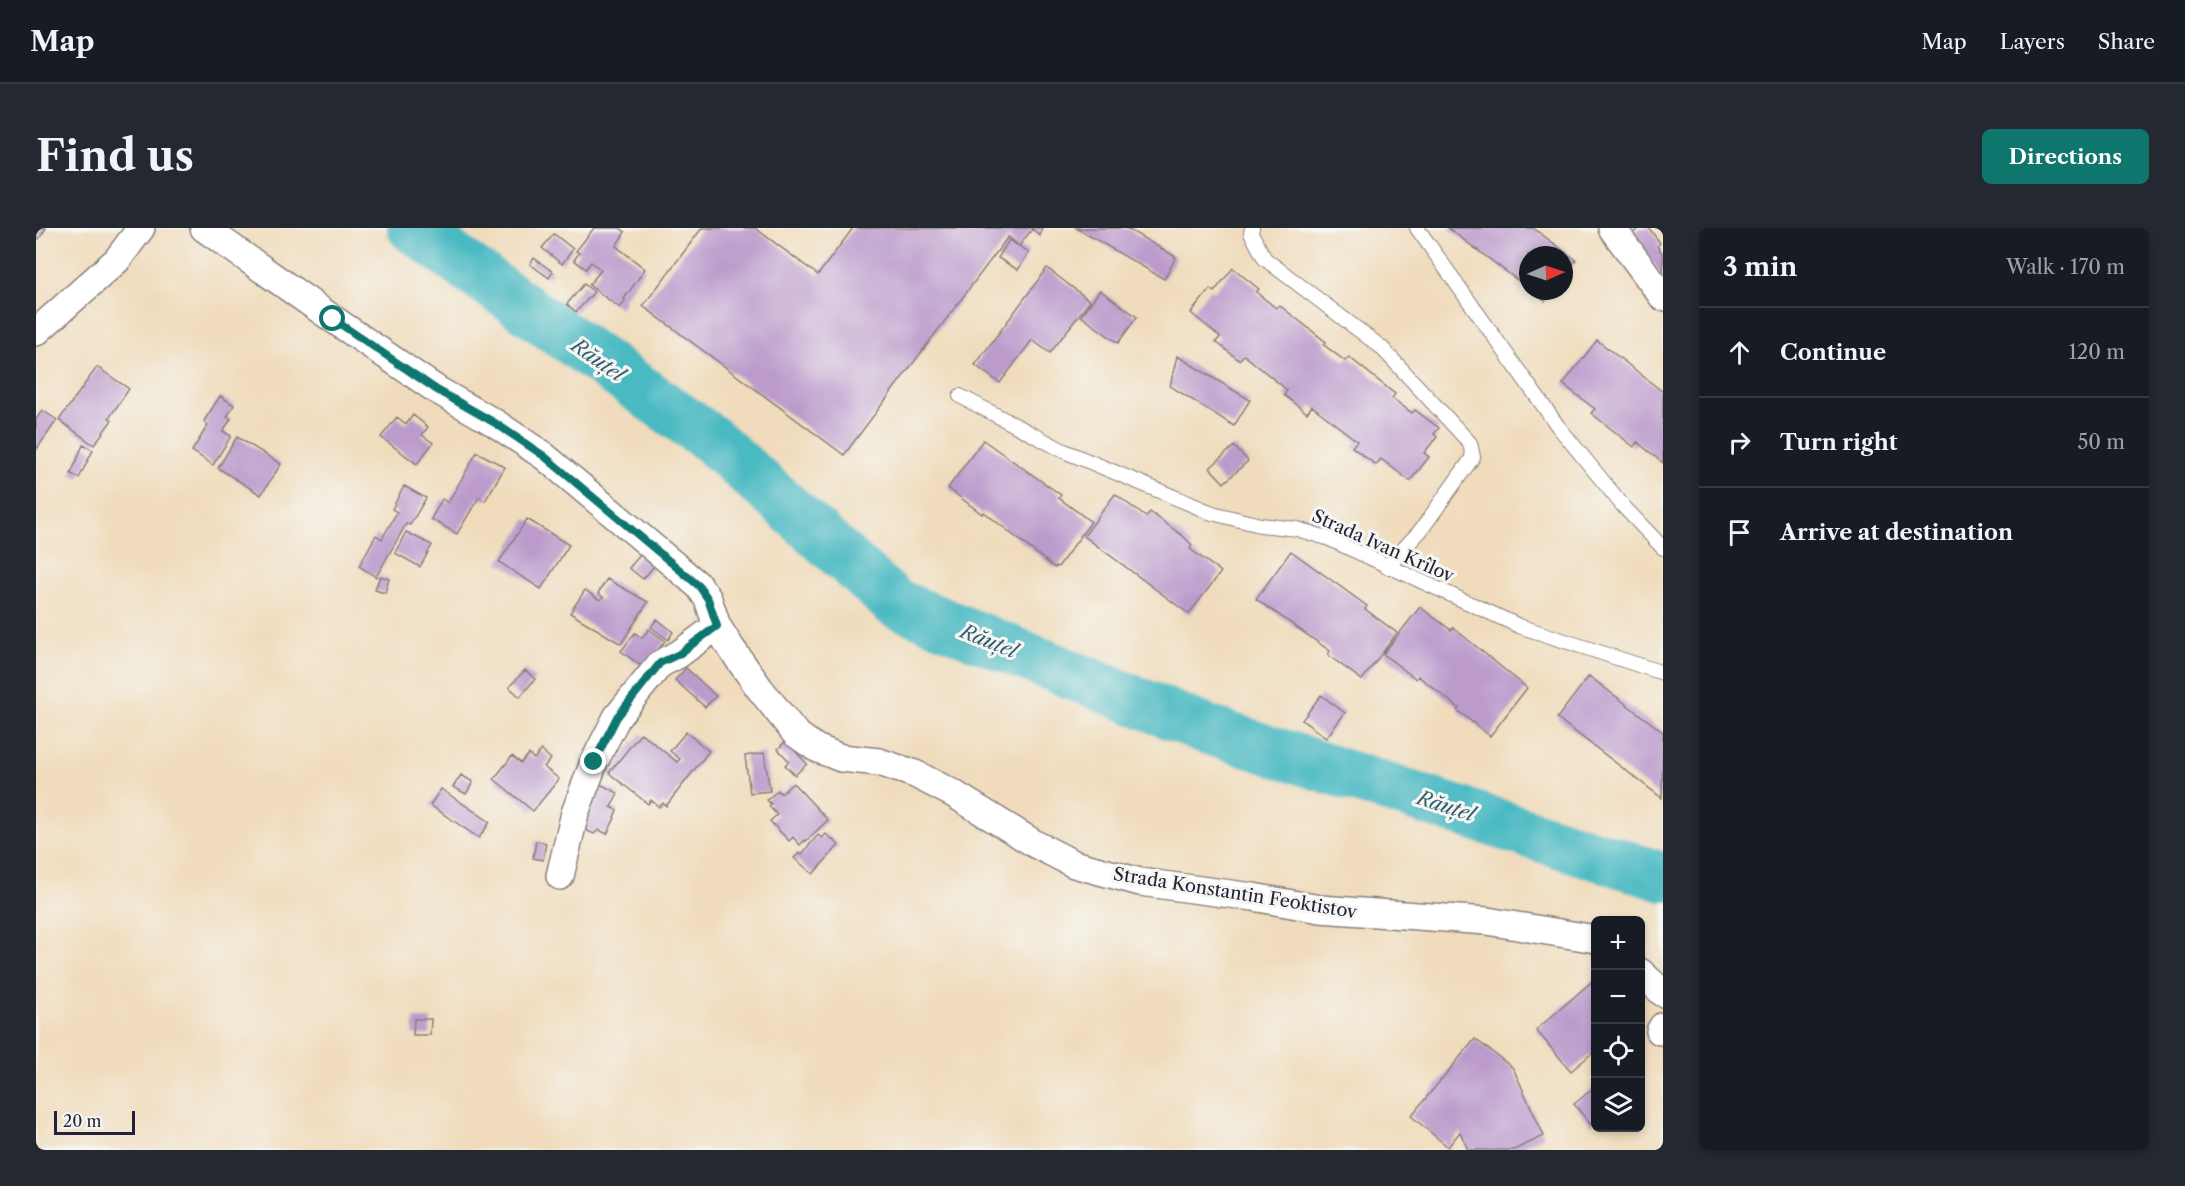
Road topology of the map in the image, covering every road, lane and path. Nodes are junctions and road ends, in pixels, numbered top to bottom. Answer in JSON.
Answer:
{"nodes":[{"id":1,"x":141,"y":228,"type":"edge"},
{"id":2,"x":204,"y":228,"type":"edge"},
{"id":3,"x":1252,"y":228,"type":"edge"},
{"id":4,"x":1417,"y":228,"type":"edge"},
{"id":5,"x":1612,"y":228,"type":"edge"},
{"id":6,"x":1663,"y":297,"type":"edge"},
{"id":7,"x":36,"y":332,"type":"edge"},
{"id":8,"x":960,"y":396,"type":"dead end"},
{"id":9,"x":1663,"y":548,"type":"edge"},
{"id":10,"x":1387,"y":567,"type":"junction"},
{"id":11,"x":717,"y":626,"type":"junction"},
{"id":12,"x":1663,"y":673,"type":"edge"},
{"id":13,"x":560,"y":876,"type":"dead end"},
{"id":14,"x":1591,"y":938,"type":"edge"},
{"id":15,"x":1645,"y":976,"type":"edge"},
{"id":16,"x":1663,"y":993,"type":"edge"}],
"edges":[{"from":1,"to":7,"type":"street"},
{"from":2,"to":11,"type":"street","name":"Strada Konstantin Feoktistov"},
{"from":3,"to":10,"type":"lane"},
{"from":4,"to":9,"type":"lane"},
{"from":5,"to":6,"type":"street"},
{"from":8,"to":10,"type":"lane","name":"Strada Ivan Krîlov"},
{"from":10,"to":12,"type":"lane","name":"Strada Ivan Krîlov"},
{"from":11,"to":13,"type":"street"},
{"from":11,"to":14,"type":"street","name":"Strada Konstantin Feoktistov"},
{"from":15,"to":16,"type":"street"}]}
